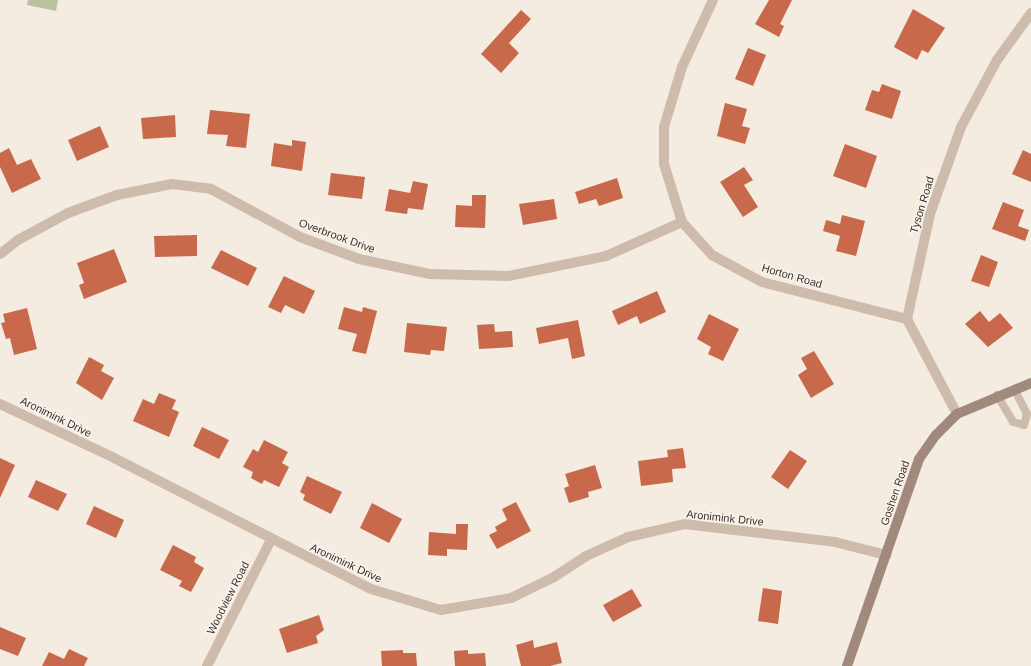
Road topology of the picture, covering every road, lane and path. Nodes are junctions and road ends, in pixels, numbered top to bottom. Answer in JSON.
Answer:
{"nodes":[{"id":1,"x":713,"y":0,"type":"edge"},
{"id":2,"x":1031,"y":13,"type":"edge"},
{"id":3,"x":682,"y":222,"type":"junction"},
{"id":4,"x":0,"y":254,"type":"edge"},
{"id":5,"x":907,"y":319,"type":"junction"},
{"id":6,"x":1031,"y":383,"type":"edge"},
{"id":7,"x":1014,"y":389,"type":"junction"},
{"id":8,"x":997,"y":395,"type":"junction"},
{"id":9,"x":0,"y":404,"type":"edge"},
{"id":10,"x":957,"y":414,"type":"junction"},
{"id":11,"x":271,"y":540,"type":"junction"},
{"id":12,"x":886,"y":555,"type":"junction"},
{"id":13,"x":207,"y":666,"type":"edge"},
{"id":14,"x":846,"y":666,"type":"edge"}],
"edges":[{"from":1,"to":3,"type":"street","name":"Horton Road"},
{"from":2,"to":5,"type":"street","name":"Tyson Road"},
{"from":3,"to":4,"type":"street","name":"Overbrook Drive"},
{"from":3,"to":5,"type":"street","name":"Horton Road"},
{"from":5,"to":10,"type":"street"},
{"from":6,"to":7,"type":"street","name":"Goshen Road"},
{"from":7,"to":8,"type":"street","name":"Goshen Road"},
{"from":7,"to":8,"type":"lane"},
{"from":8,"to":10,"type":"street","name":"Goshen Road"},
{"from":9,"to":11,"type":"street","name":"Aronimink Drive"},
{"from":10,"to":12,"type":"street","name":"Goshen Road"},
{"from":11,"to":12,"type":"street","name":"Aronimink Drive"},
{"from":11,"to":13,"type":"street","name":"Woodview Road"},
{"from":12,"to":14,"type":"street","name":"Goshen Road"}]}
